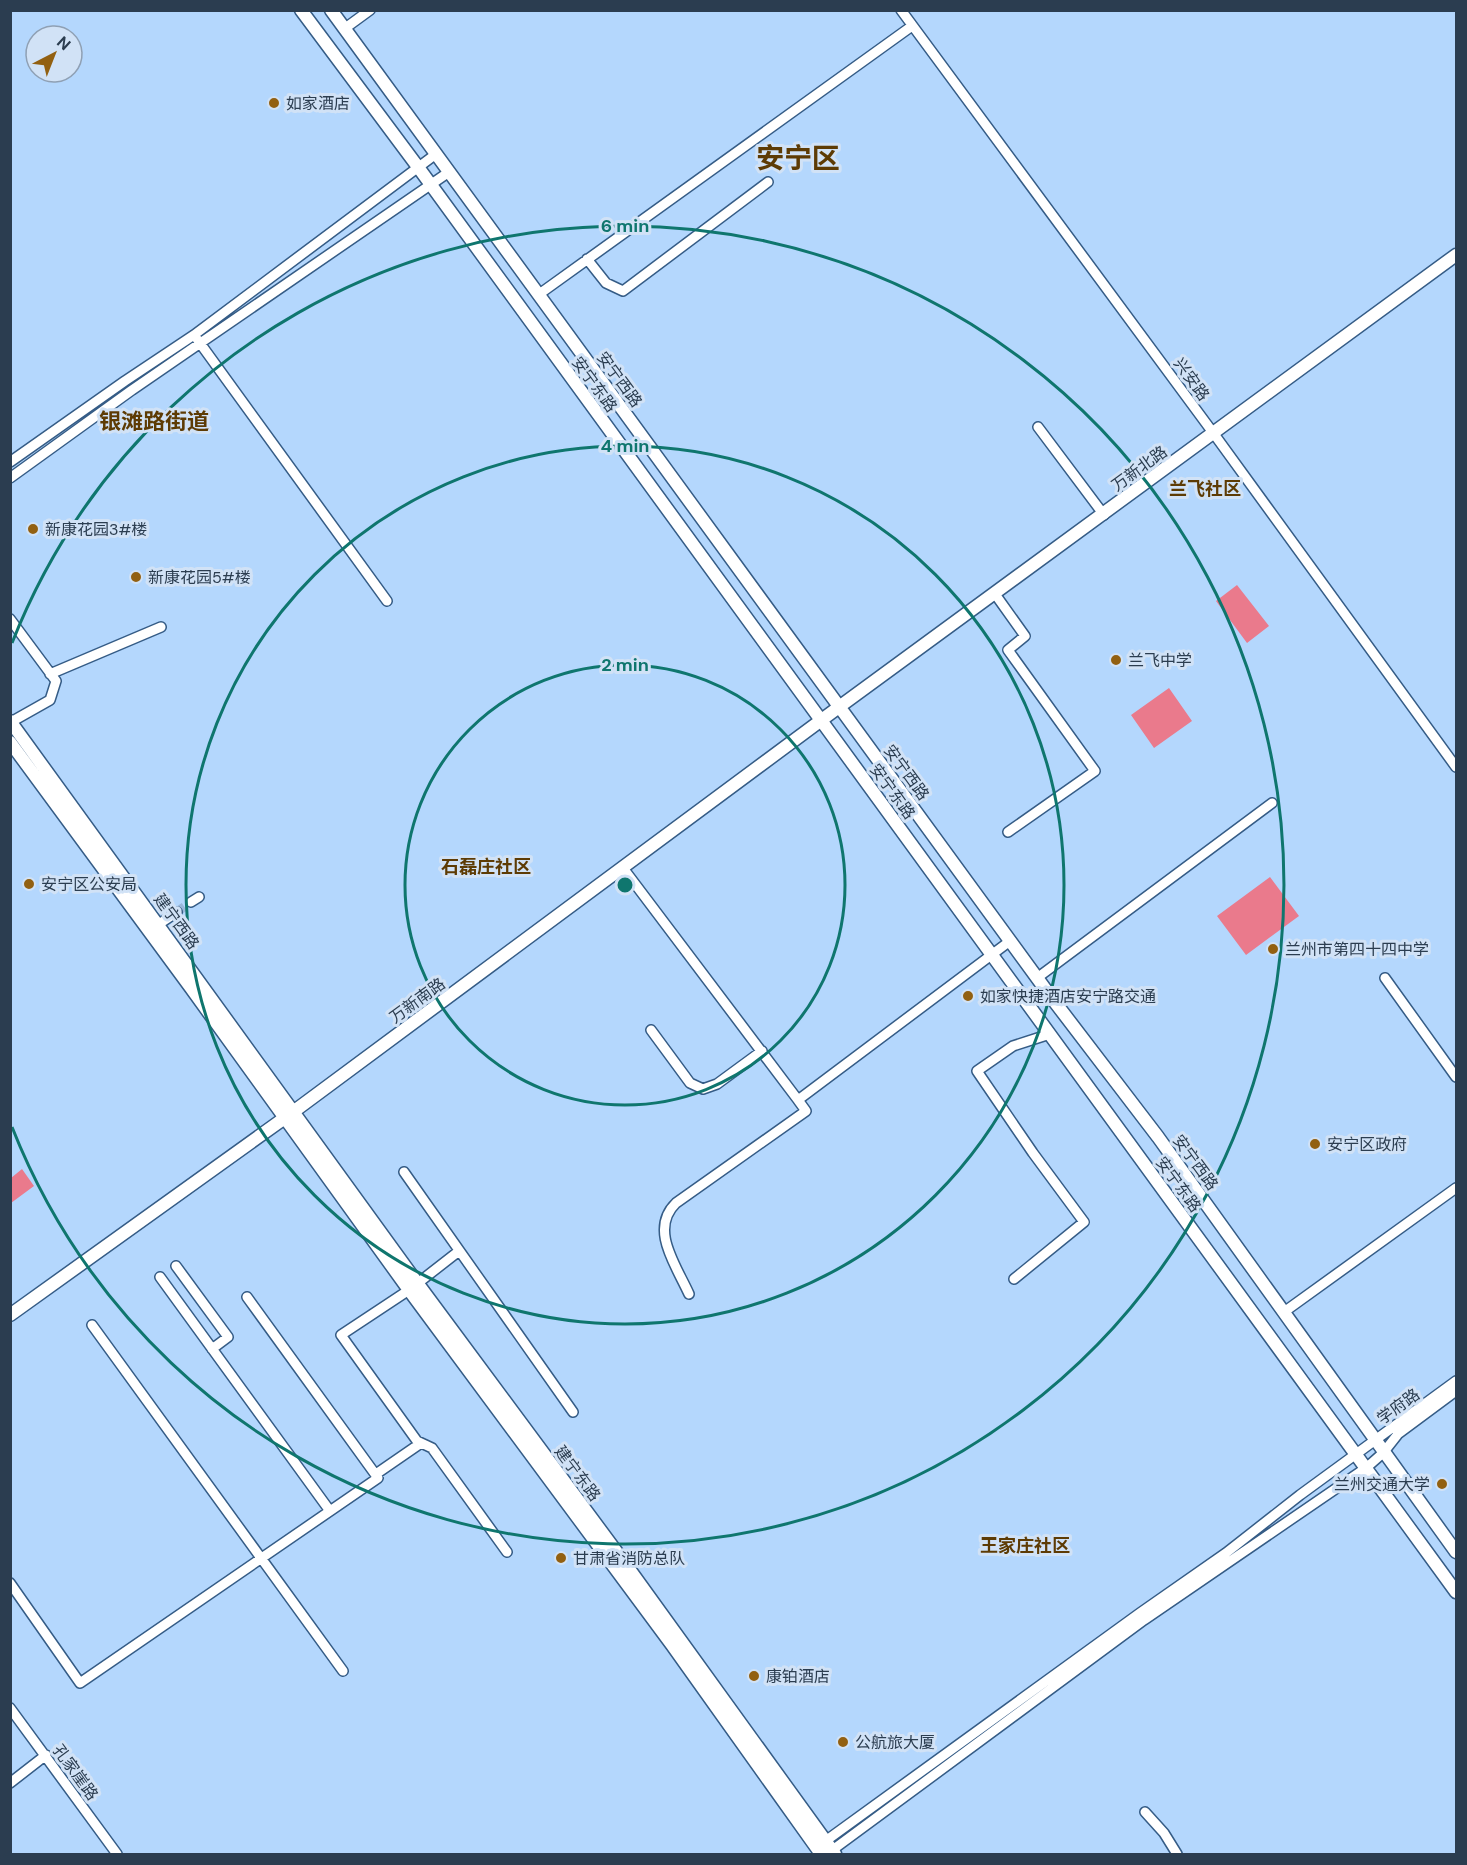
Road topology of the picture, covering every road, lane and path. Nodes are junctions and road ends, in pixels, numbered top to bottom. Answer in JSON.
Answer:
{"nodes":[{"id":1,"x":301,"y":10,"type":"edge"},
{"id":2,"x":330,"y":10,"type":"edge"},
{"id":3,"x":370,"y":10,"type":"edge"},
{"id":4,"x":901,"y":10,"type":"edge"},
{"id":5,"x":912,"y":26,"type":"junction"},
{"id":6,"x":344,"y":29,"type":"junction"},
{"id":7,"x":408,"y":116,"type":"junction"},
{"id":8,"x":389,"y":128,"type":"junction"},
{"id":9,"x":436,"y":154,"type":"junction"},
{"id":10,"x":418,"y":167,"type":"junction"},
{"id":11,"x":449,"y":172,"type":"junction"},
{"id":12,"x":768,"y":182,"type":"dead end"},
{"id":13,"x":430,"y":183,"type":"junction"},
{"id":14,"x":472,"y":204,"type":"junction"},
{"id":15,"x":454,"y":217,"type":"junction"},
{"id":16,"x":1456,"y":255,"type":"edge"},
{"id":17,"x":587,"y":259,"type":"junction"},
{"id":18,"x":538,"y":295,"type":"junction"},
{"id":19,"x":197,"y":339,"type":"junction"},
{"id":20,"x":1038,"y":427,"type":"dead end"},
{"id":21,"x":1214,"y":434,"type":"junction"},
{"id":22,"x":10,"y":462,"type":"edge"},
{"id":23,"x":10,"y":478,"type":"edge"},
{"id":24,"x":1104,"y":514,"type":"junction"},
{"id":25,"x":995,"y":594,"type":"junction"},
{"id":26,"x":387,"y":601,"type":"dead end"},
{"id":27,"x":10,"y":619,"type":"edge"},
{"id":28,"x":161,"y":627,"type":"dead end"},
{"id":29,"x":50,"y":674,"type":"junction"},
{"id":30,"x":839,"y":707,"type":"junction"},
{"id":31,"x":821,"y":720,"type":"junction"},
{"id":32,"x":11,"y":721,"type":"edge"},
{"id":33,"x":10,"y":742,"type":"edge"},
{"id":34,"x":1456,"y":767,"type":"edge"},
{"id":35,"x":1272,"y":803,"type":"dead end"},
{"id":36,"x":1008,"y":832,"type":"dead end"},
{"id":37,"x":623,"y":868,"type":"junction"},
{"id":38,"x":177,"y":912,"type":"tunnel mouth"},
{"id":39,"x":159,"y":924,"type":"junction"},
{"id":40,"x":1010,"y":941,"type":"junction"},
{"id":41,"x":992,"y":955,"type":"junction"},
{"id":42,"x":1037,"y":978,"type":"junction"},
{"id":43,"x":1385,"y":978,"type":"dead end"},
{"id":44,"x":651,"y":1030,"type":"dead end"},
{"id":45,"x":1050,"y":1034,"type":"junction"},
{"id":46,"x":762,"y":1051,"type":"junction"},
{"id":47,"x":1456,"y":1077,"type":"edge"},
{"id":48,"x":798,"y":1100,"type":"junction"},
{"id":49,"x":289,"y":1115,"type":"junction"},
{"id":50,"x":404,"y":1172,"type":"dead end"},
{"id":51,"x":1456,"y":1188,"type":"edge"},
{"id":52,"x":459,"y":1251,"type":"junction"},
{"id":53,"x":176,"y":1266,"type":"dead end"},
{"id":54,"x":160,"y":1277,"type":"dead end"},
{"id":55,"x":1014,"y":1279,"type":"dead end"},
{"id":56,"x":413,"y":1287,"type":"junction"},
{"id":57,"x":689,"y":1294,"type":"dead end"},
{"id":58,"x":247,"y":1297,"type":"dead end"},
{"id":59,"x":1284,"y":1312,"type":"junction"},
{"id":60,"x":10,"y":1315,"type":"edge"},
{"id":61,"x":92,"y":1325,"type":"dead end"},
{"id":62,"x":212,"y":1349,"type":"junction"},
{"id":63,"x":1456,"y":1381,"type":"edge"},
{"id":64,"x":1456,"y":1391,"type":"edge"},
{"id":65,"x":573,"y":1412,"type":"dead end"},
{"id":66,"x":1376,"y":1441,"type":"junction"},
{"id":67,"x":421,"y":1443,"type":"junction"},
{"id":68,"x":1383,"y":1453,"type":"junction"},
{"id":69,"x":1356,"y":1454,"type":"junction"},
{"id":70,"x":1366,"y":1468,"type":"junction"},
{"id":71,"x":376,"y":1474,"type":"junction"},
{"id":72,"x":1410,"y":1488,"type":"junction"},
{"id":73,"x":1391,"y":1502,"type":"junction"},
{"id":74,"x":330,"y":1511,"type":"junction"},
{"id":75,"x":507,"y":1552,"type":"dead end"},
{"id":76,"x":1456,"y":1552,"type":"edge"},
{"id":77,"x":261,"y":1558,"type":"junction"},
{"id":78,"x":10,"y":1583,"type":"edge"},
{"id":79,"x":1456,"y":1592,"type":"edge"},
{"id":80,"x":343,"y":1671,"type":"dead end"},
{"id":81,"x":10,"y":1708,"type":"edge"},
{"id":82,"x":46,"y":1755,"type":"junction"},
{"id":83,"x":10,"y":1784,"type":"edge"},
{"id":84,"x":1145,"y":1812,"type":"dead end"},
{"id":85,"x":826,"y":1851,"type":"edge"},
{"id":86,"x":117,"y":1854,"type":"edge"},
{"id":87,"x":1178,"y":1854,"type":"edge"}],
"edges":[{"from":1,"to":8,"type":"main road","name":"安宁东路"},
{"from":2,"to":6,"type":"main road","name":"安宁西路"},
{"from":3,"to":6,"type":"street"},
{"from":4,"to":5,"type":"street","name":"兴安路"},
{"from":5,"to":17,"type":"street"},
{"from":5,"to":21,"type":"street","name":"兴安路"},
{"from":6,"to":7,"type":"main road","name":"安宁西路"},
{"from":7,"to":8,"type":"main road"},
{"from":7,"to":9,"type":"main road","name":"安宁西路"},
{"from":8,"to":10,"type":"main road","name":"安宁东路"},
{"from":9,"to":10,"type":"street"},
{"from":9,"to":11,"type":"main road","name":"安宁西路"},
{"from":10,"to":13,"type":"main road","name":"安宁东路"},
{"from":10,"to":19,"type":"street"},
{"from":11,"to":13,"type":"street"},
{"from":11,"to":14,"type":"main road","name":"安宁西路"},
{"from":12,"to":17,"type":"street"},
{"from":13,"to":15,"type":"main road","name":"安宁东路"},
{"from":13,"to":19,"type":"street"},
{"from":14,"to":15,"type":"main road"},
{"from":14,"to":18,"type":"main road","name":"安宁西路"},
{"from":15,"to":31,"type":"main road","name":"安宁东路"},
{"from":16,"to":21,"type":"main road","name":"万新北路"},
{"from":17,"to":18,"type":"street"},
{"from":18,"to":30,"type":"main road","name":"安宁西路"},
{"from":19,"to":22,"type":"street"},
{"from":19,"to":23,"type":"street"},
{"from":19,"to":26,"type":"street"},
{"from":20,"to":24,"type":"street"},
{"from":21,"to":24,"type":"main road","name":"万新北路"},
{"from":21,"to":34,"type":"street","name":"兴安路"},
{"from":24,"to":25,"type":"main road","name":"万新北路"},
{"from":25,"to":30,"type":"main road","name":"万新北路"},
{"from":25,"to":36,"type":"street"},
{"from":27,"to":29,"type":"street"},
{"from":28,"to":29,"type":"street"},
{"from":29,"to":32,"type":"street"},
{"from":30,"to":31,"type":"main road","name":"万新南路"},
{"from":30,"to":40,"type":"main road","name":"安宁西路"},
{"from":31,"to":37,"type":"main road","name":"万新南路"},
{"from":31,"to":41,"type":"main road","name":"安宁东路"},
{"from":32,"to":39,"type":"main road","name":"建宁西路"},
{"from":33,"to":49,"type":"main road","name":"建宁西路"},
{"from":35,"to":42,"type":"street"},
{"from":37,"to":46,"type":"street"},
{"from":37,"to":49,"type":"main road","name":"万新南路"},
{"from":38,"to":39,"type":"street"},
{"from":39,"to":49,"type":"main road","name":"建宁西路"},
{"from":40,"to":41,"type":"street"},
{"from":40,"to":42,"type":"main road","name":"安宁西路"},
{"from":41,"to":45,"type":"main road","name":"安宁东路"},
{"from":41,"to":48,"type":"street"},
{"from":42,"to":59,"type":"main road","name":"安宁西路"},
{"from":43,"to":47,"type":"street"},
{"from":44,"to":46,"type":"street"},
{"from":45,"to":55,"type":"street"},
{"from":45,"to":69,"type":"main road","name":"安宁东路"},
{"from":46,"to":48,"type":"street"},
{"from":48,"to":57,"type":"street"},
{"from":49,"to":56,"type":"main road","name":"建宁东路"},
{"from":49,"to":60,"type":"main road","name":"万新南路"},
{"from":50,"to":52,"type":"street"},
{"from":51,"to":59,"type":"street"},
{"from":52,"to":56,"type":"street"},
{"from":52,"to":65,"type":"street"},
{"from":53,"to":62,"type":"street"},
{"from":54,"to":62,"type":"street"},
{"from":56,"to":67,"type":"street"},
{"from":56,"to":85,"type":"main road","name":"建宁东路"},
{"from":58,"to":71,"type":"street"},
{"from":59,"to":66,"type":"main road","name":"安宁西路"},
{"from":61,"to":77,"type":"street"},
{"from":62,"to":74,"type":"street"},
{"from":63,"to":66,"type":"street","name":"学府路"},
{"from":64,"to":68,"type":"street","name":"学府路"},
{"from":66,"to":68,"type":"main road","name":"安宁西路"},
{"from":66,"to":69,"type":"street","name":"学府路"},
{"from":67,"to":71,"type":"street"},
{"from":67,"to":75,"type":"street"},
{"from":68,"to":70,"type":"street","name":"学府路"},
{"from":68,"to":72,"type":"main road","name":"安宁西路"},
{"from":69,"to":70,"type":"main road","name":"安宁东路"},
{"from":69,"to":85,"type":"street","name":"学府路"},
{"from":70,"to":73,"type":"main road","name":"安宁东路"},
{"from":70,"to":85,"type":"street","name":"学府路"},
{"from":71,"to":74,"type":"street"},
{"from":72,"to":73,"type":"main road"},
{"from":72,"to":76,"type":"main road","name":"安宁西路"},
{"from":73,"to":79,"type":"main road","name":"安宁东路"},
{"from":74,"to":77,"type":"street"},
{"from":77,"to":78,"type":"street"},
{"from":77,"to":80,"type":"street"},
{"from":81,"to":82,"type":"street","name":"孔家崖路"},
{"from":82,"to":83,"type":"street"},
{"from":82,"to":86,"type":"street","name":"孔家崖路"},
{"from":84,"to":87,"type":"street"}]}
